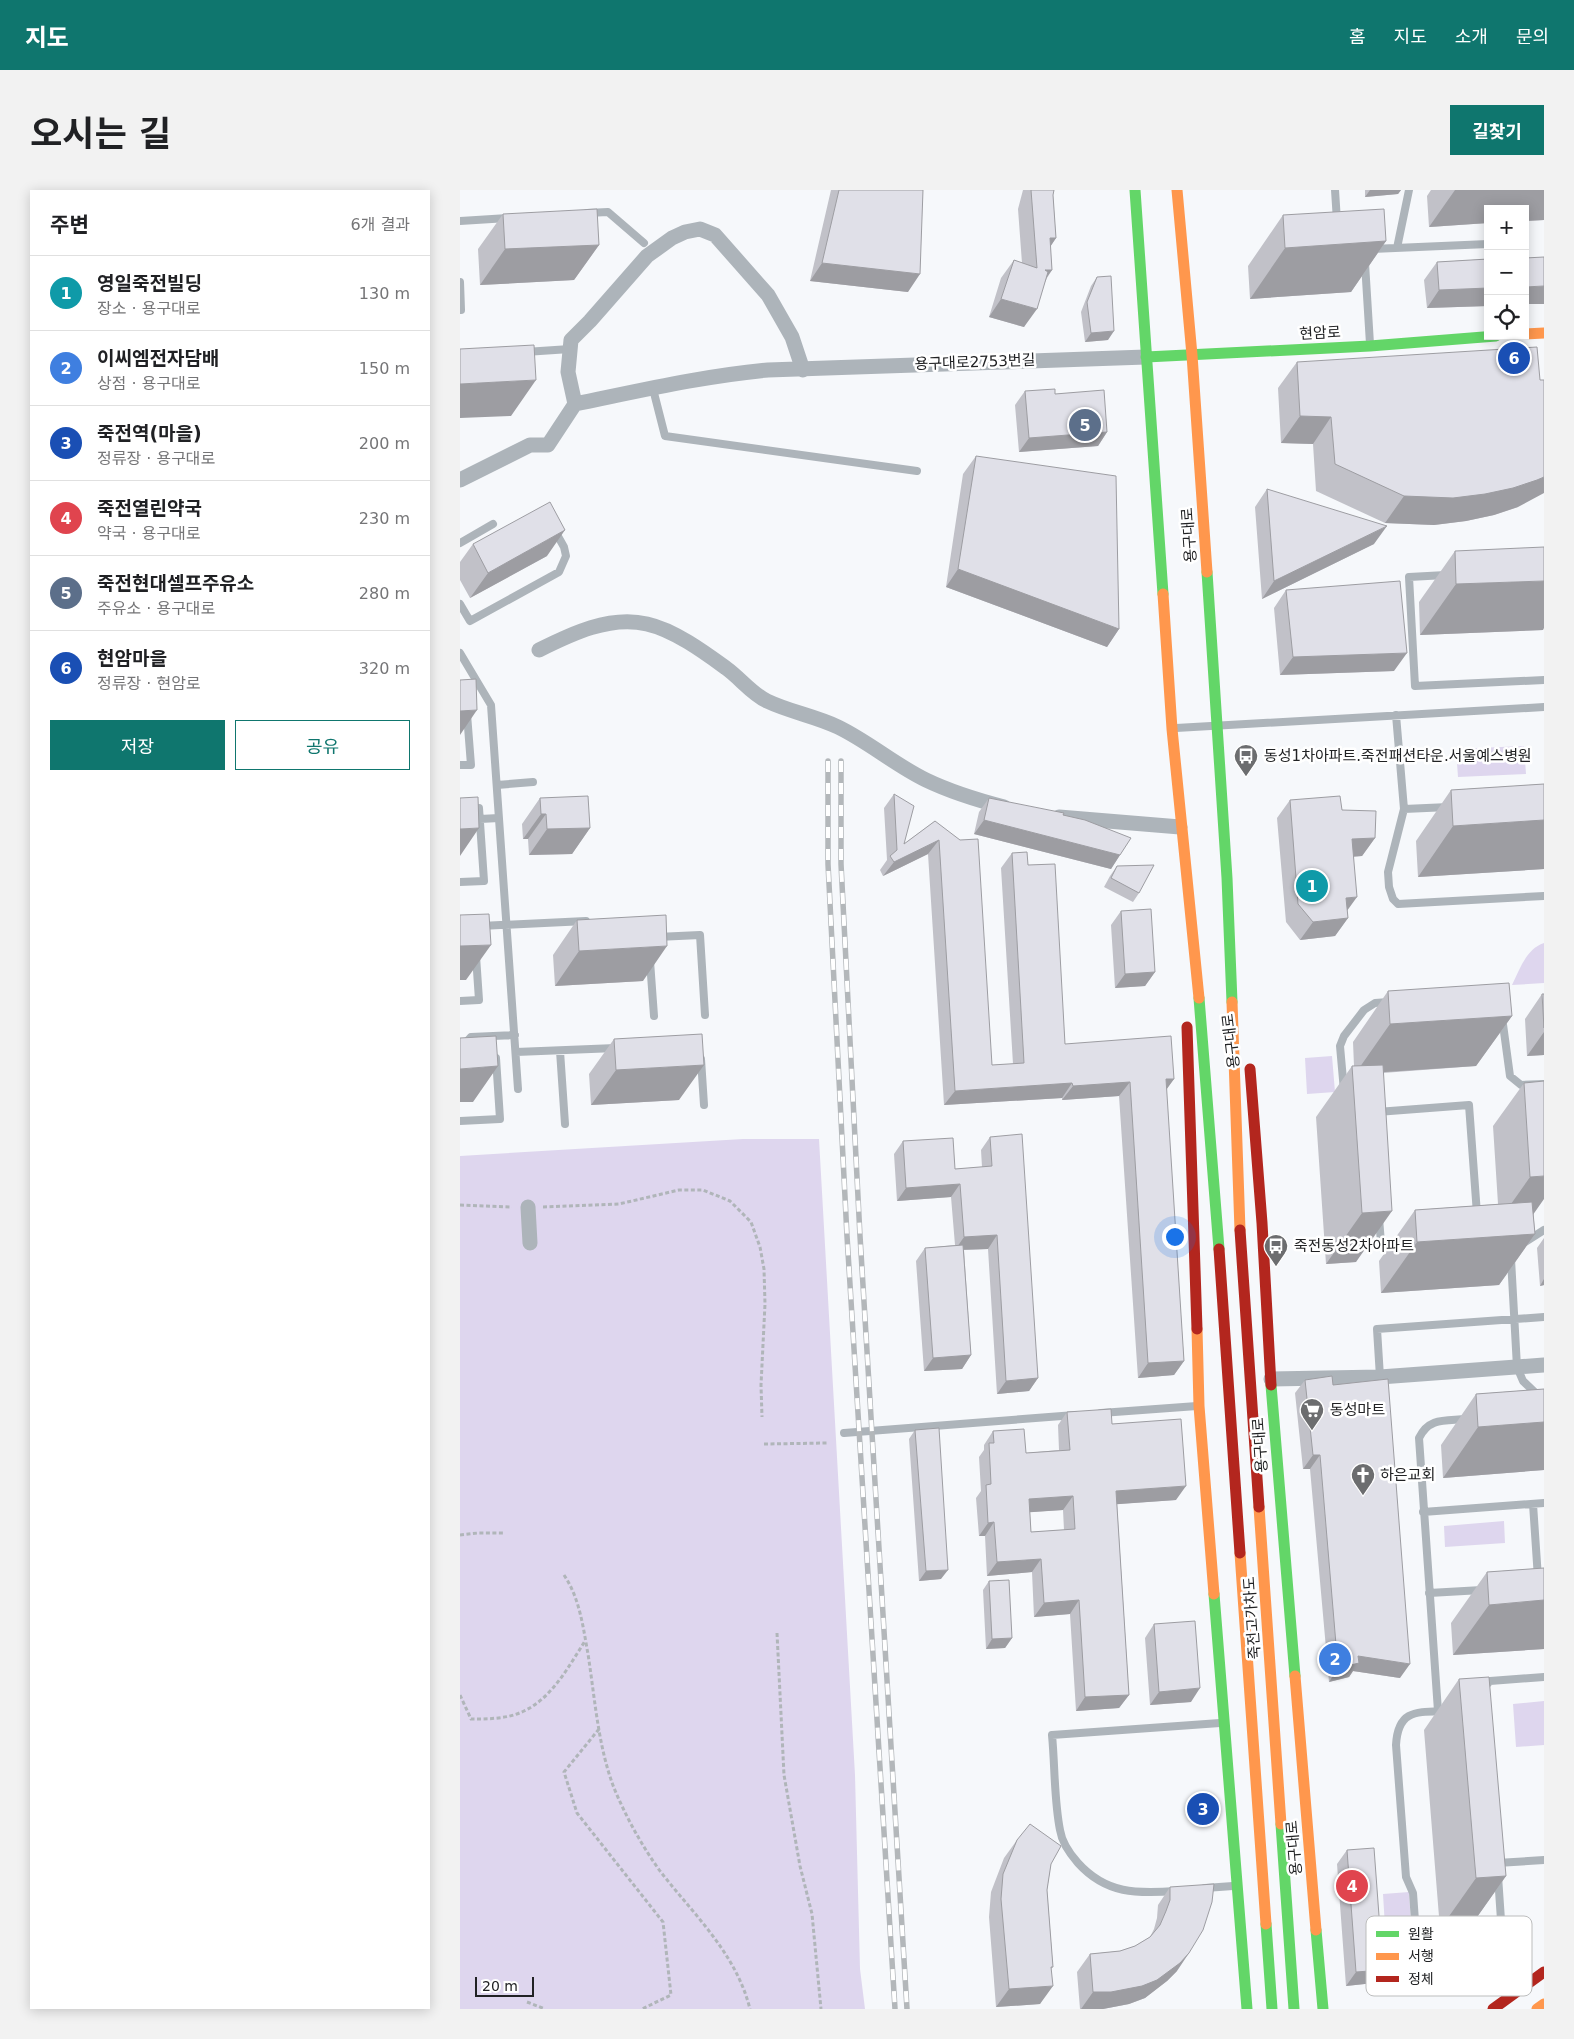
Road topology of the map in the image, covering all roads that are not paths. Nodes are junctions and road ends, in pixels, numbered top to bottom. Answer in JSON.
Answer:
{"nodes":[{"id":1,"x":1135,"y":190,"type":"edge"},
{"id":2,"x":1177,"y":190,"type":"edge"},
{"id":3,"x":1335,"y":190,"type":"edge"},
{"id":4,"x":1408,"y":190,"type":"edge"},
{"id":5,"x":578,"y":214,"type":"edge"},
{"id":6,"x":519,"y":218,"type":"edge"},
{"id":7,"x":460,"y":221,"type":"edge"},
{"id":8,"x":1338,"y":226,"type":"edge"},
{"id":9,"x":644,"y":244,"type":"dead end"},
{"id":10,"x":1484,"y":244,"type":"edge"},
{"id":11,"x":1397,"y":248,"type":"junction"},
{"id":12,"x":1364,"y":249,"type":"edge"},
{"id":13,"x":1364,"y":259,"type":"edge"},
{"id":14,"x":460,"y":282,"type":"edge"},
{"id":15,"x":461,"y":310,"type":"dead end"},
{"id":16,"x":1544,"y":333,"type":"edge"},
{"id":17,"x":1529,"y":334,"type":"edge"},
{"id":18,"x":1484,"y":337,"type":"edge"},
{"id":19,"x":1370,"y":346,"type":"junction"},
{"id":20,"x":570,"y":349,"type":"junction"},
{"id":21,"x":515,"y":353,"type":"edge"},
{"id":22,"x":1192,"y":355,"type":"junction"},
{"id":23,"x":1146,"y":357,"type":"junction"},
{"id":24,"x":803,"y":370,"type":"junction"},
{"id":25,"x":653,"y":388,"type":"junction"},
{"id":26,"x":575,"y":404,"type":"junction"},
{"id":27,"x":917,"y":471,"type":"dead end"},
{"id":28,"x":460,"y":480,"type":"edge"},
{"id":29,"x":549,"y":521,"type":"edge"},
{"id":30,"x":493,"y":524,"type":"dead end"},
{"id":31,"x":460,"y":543,"type":"edge"},
{"id":32,"x":1457,"y":575,"type":"edge"},
{"id":33,"x":460,"y":604,"type":"edge"},
{"id":34,"x":539,"y":650,"type":"dead end"},
{"id":35,"x":460,"y":653,"type":"edge"},
{"id":36,"x":1544,"y":680,"type":"edge"},
{"id":37,"x":467,"y":706,"type":"edge"},
{"id":38,"x":1544,"y":707,"type":"edge"},
{"id":39,"x":1396,"y":715,"type":"junction"},
{"id":40,"x":1216,"y":726,"type":"junction"},
{"id":41,"x":1172,"y":729,"type":"junction"},
{"id":42,"x":460,"y":765,"type":"edge"},
{"id":43,"x":533,"y":782,"type":"dead end"},
{"id":44,"x":497,"y":784,"type":"junction"},
{"id":45,"x":1460,"y":806,"type":"edge"},
{"id":46,"x":460,"y":809,"type":"edge"},
{"id":47,"x":1016,"y":809,"type":"edge"},
{"id":48,"x":1404,"y":809,"type":"junction"},
{"id":49,"x":1045,"y":815,"type":"edge"},
{"id":50,"x":499,"y":818,"type":"junction"},
{"id":51,"x":480,"y":819,"type":"junction"},
{"id":52,"x":1180,"y":827,"type":"junction"},
{"id":53,"x":1187,"y":877,"type":"junction"},
{"id":54,"x":1227,"y":878,"type":"junction"},
{"id":55,"x":460,"y":882,"type":"edge"},
{"id":56,"x":1544,"y":896,"type":"edge"},
{"id":57,"x":594,"y":920,"type":"edge"},
{"id":58,"x":507,"y":925,"type":"junction"},
{"id":59,"x":474,"y":935,"type":"edge"},
{"id":60,"x":649,"y":937,"type":"edge"},
{"id":61,"x":475,"y":944,"type":"edge"},
{"id":62,"x":650,"y":957,"type":"edge"},
{"id":63,"x":1187,"y":995,"type":"dead end"},
{"id":64,"x":460,"y":1001,"type":"edge"},
{"id":65,"x":1394,"y":1002,"type":"edge"},
{"id":66,"x":1499,"y":1011,"type":"edge"},
{"id":67,"x":1187,"y":1014,"type":"dead end"},
{"id":68,"x":705,"y":1015,"type":"dead end"},
{"id":69,"x":654,"y":1016,"type":"dead end"},
{"id":70,"x":1244,"y":1023,"type":"dead end"},
{"id":71,"x":515,"y":1035,"type":"junction"},
{"id":72,"x":495,"y":1036,"type":"junction"},
{"id":73,"x":460,"y":1046,"type":"edge"},
{"id":74,"x":620,"y":1048,"type":"edge"},
{"id":75,"x":560,"y":1050,"type":"junction"},
{"id":76,"x":516,"y":1052,"type":"junction"},
{"id":77,"x":700,"y":1052,"type":"edge"},
{"id":78,"x":1249,"y":1062,"type":"dead end"},
{"id":79,"x":1544,"y":1084,"type":"edge"},
{"id":80,"x":518,"y":1089,"type":"dead end"},
{"id":81,"x":1348,"y":1098,"type":"dead end"},
{"id":82,"x":704,"y":1105,"type":"dead end"},
{"id":83,"x":460,"y":1121,"type":"edge"},
{"id":84,"x":1373,"y":1121,"type":"edge"},
{"id":85,"x":565,"y":1124,"type":"dead end"},
{"id":86,"x":1379,"y":1206,"type":"edge"},
{"id":87,"x":528,"y":1207,"type":"road end"},
{"id":88,"x":1477,"y":1218,"type":"edge"},
{"id":89,"x":1240,"y":1224,"type":"joint"},
{"id":90,"x":1216,"y":1225,"type":"joint"},
{"id":91,"x":1544,"y":1230,"type":"edge"},
{"id":92,"x":1410,"y":1241,"type":"dead end"},
{"id":93,"x":530,"y":1243,"type":"dead end"},
{"id":94,"x":1544,"y":1317,"type":"edge"},
{"id":95,"x":1514,"y":1319,"type":"junction"},
{"id":96,"x":1544,"y":1366,"type":"edge"},
{"id":97,"x":1517,"y":1367,"type":"junction"},
{"id":98,"x":1380,"y":1377,"type":"junction"},
{"id":99,"x":1271,"y":1379,"type":"junction"},
{"id":100,"x":1544,"y":1401,"type":"edge"},
{"id":101,"x":1199,"y":1406,"type":"junction"},
{"id":102,"x":1476,"y":1418,"type":"edge"},
{"id":103,"x":844,"y":1433,"type":"dead end"},
{"id":104,"x":1544,"y":1503,"type":"edge"},
{"id":105,"x":1533,"y":1504,"type":"junction"},
{"id":106,"x":1423,"y":1512,"type":"junction"},
{"id":107,"x":1539,"y":1586,"type":"edge"},
{"id":108,"x":1489,"y":1589,"type":"edge"},
{"id":109,"x":1429,"y":1594,"type":"junction"},
{"id":110,"x":1544,"y":1677,"type":"edge"},
{"id":111,"x":1483,"y":1695,"type":"edge"},
{"id":112,"x":1456,"y":1710,"type":"dead end"},
{"id":113,"x":1438,"y":1711,"type":"junction"},
{"id":114,"x":1224,"y":1722,"type":"junction"},
{"id":115,"x":1496,"y":1853,"type":"edge"},
{"id":116,"x":1544,"y":1860,"type":"edge"},
{"id":117,"x":1497,"y":1863,"type":"junction"},
{"id":118,"x":1238,"y":1886,"type":"junction"},
{"id":119,"x":1200,"y":1889,"type":"edge"},
{"id":120,"x":1182,"y":1890,"type":"edge"},
{"id":121,"x":1415,"y":1916,"type":"edge"},
{"id":122,"x":1501,"y":1916,"type":"edge"},
{"id":123,"x":1544,"y":1972,"type":"edge"},
{"id":124,"x":1532,"y":1981,"type":"edge"},
{"id":125,"x":1245,"y":1989,"type":"junction"},
{"id":126,"x":1512,"y":1996,"type":"edge"},
{"id":127,"x":1544,"y":2004,"type":"edge"},
{"id":128,"x":1326,"y":2007,"type":"edge"},
{"id":129,"x":1241,"y":2009,"type":"edge"},
{"id":130,"x":1247,"y":2009,"type":"edge"},
{"id":131,"x":1272,"y":2009,"type":"edge"},
{"id":132,"x":1294,"y":2009,"type":"edge"},
{"id":133,"x":1494,"y":2009,"type":"edge"},
{"id":134,"x":1537,"y":2009,"type":"edge"}],
"edges":[{"from":1,"to":23,"type":"main road","name":"용구대로"},
{"from":2,"to":22,"type":"main road","name":"용구대로"},
{"from":3,"to":8,"type":"lane"},
{"from":4,"to":11,"type":"lane"},
{"from":5,"to":9,"type":"lane"},
{"from":6,"to":7,"type":"lane"},
{"from":10,"to":11,"type":"lane"},
{"from":11,"to":12,"type":"lane"},
{"from":13,"to":19,"type":"lane"},
{"from":14,"to":15,"type":"lane"},
{"from":16,"to":17,"type":"main road"},
{"from":18,"to":19,"type":"main road","name":"현암로"},
{"from":19,"to":22,"type":"main road","name":"현암로"},
{"from":20,"to":21,"type":"lane"},
{"from":20,"to":24,"type":"street"},
{"from":20,"to":26,"type":"street"},
{"from":22,"to":23,"type":"main road","name":"현암로"},
{"from":22,"to":40,"type":"main road","name":"용구대로"},
{"from":23,"to":24,"type":"street","name":"용구대로2753번길"},
{"from":23,"to":41,"type":"main road","name":"용구대로"},
{"from":24,"to":25,"type":"street","name":"용구대로2753번길"},
{"from":25,"to":26,"type":"street","name":"용구대로2753번길"},
{"from":25,"to":27,"type":"lane"},
{"from":26,"to":28,"type":"street"},
{"from":29,"to":33,"type":"lane"},
{"from":30,"to":31,"type":"lane"},
{"from":32,"to":36,"type":"lane"},
{"from":34,"to":47,"type":"street"},
{"from":35,"to":44,"type":"lane"},
{"from":37,"to":42,"type":"lane"},
{"from":38,"to":39,"type":"lane"},
{"from":39,"to":40,"type":"lane"},
{"from":39,"to":48,"type":"lane"},
{"from":40,"to":41,"type":"lane"},
{"from":40,"to":54,"type":"main road","name":"용구대로"},
{"from":41,"to":52,"type":"main road","name":"용구대로"},
{"from":43,"to":44,"type":"lane"},
{"from":44,"to":50,"type":"lane"},
{"from":45,"to":48,"type":"lane"},
{"from":46,"to":51,"type":"lane"},
{"from":48,"to":56,"type":"lane"},
{"from":49,"to":52,"type":"street"},
{"from":50,"to":51,"type":"lane"},
{"from":50,"to":58,"type":"lane"},
{"from":51,"to":55,"type":"lane"},
{"from":52,"to":53,"type":"main road","name":"용구대로"},
{"from":53,"to":63,"type":"main road","name":"용구대로"},
{"from":53,"to":90,"type":"main road","name":"용구대로"},
{"from":54,"to":70,"type":"main road","name":"용구대로"},
{"from":54,"to":89,"type":"main road","name":"용구대로"},
{"from":57,"to":58,"type":"lane"},
{"from":58,"to":59,"type":"lane"},
{"from":58,"to":71,"type":"lane"},
{"from":60,"to":68,"type":"lane"},
{"from":61,"to":64,"type":"lane"},
{"from":62,"to":69,"type":"lane"},
{"from":65,"to":81,"type":"lane"},
{"from":66,"to":79,"type":"lane"},
{"from":67,"to":101,"type":"main road"},
{"from":71,"to":72,"type":"lane"},
{"from":71,"to":76,"type":"lane"},
{"from":72,"to":73,"type":"lane"},
{"from":72,"to":83,"type":"lane"},
{"from":74,"to":75,"type":"lane"},
{"from":75,"to":76,"type":"lane"},
{"from":75,"to":85,"type":"lane"},
{"from":76,"to":80,"type":"lane"},
{"from":77,"to":82,"type":"lane"},
{"from":78,"to":99,"type":"main road","name":"용구대로"},
{"from":84,"to":88,"type":"lane"},
{"from":86,"to":92,"type":"lane"},
{"from":87,"to":93,"type":"street"},
{"from":89,"to":132,"type":"main road","name":"죽전고가차도"},
{"from":90,"to":131,"type":"main road","name":"죽전고가차도"},
{"from":91,"to":95,"type":"lane"},
{"from":94,"to":95,"type":"lane"},
{"from":95,"to":97,"type":"lane"},
{"from":95,"to":98,"type":"lane"},
{"from":96,"to":97,"type":"street"},
{"from":97,"to":98,"type":"street"},
{"from":97,"to":100,"type":"lane"},
{"from":98,"to":99,"type":"street"},
{"from":99,"to":128,"type":"main road","name":"용구대로"},
{"from":101,"to":103,"type":"lane"},
{"from":101,"to":114,"type":"main road"},
{"from":102,"to":106,"type":"lane"},
{"from":104,"to":105,"type":"lane"},
{"from":105,"to":106,"type":"lane"},
{"from":105,"to":107,"type":"lane"},
{"from":106,"to":109,"type":"lane"},
{"from":108,"to":109,"type":"lane"},
{"from":109,"to":113,"type":"lane"},
{"from":110,"to":111,"type":"lane"},
{"from":112,"to":113,"type":"lane"},
{"from":113,"to":121,"type":"lane"},
{"from":114,"to":118,"type":"main road"},
{"from":114,"to":120,"type":"lane"},
{"from":115,"to":117,"type":"lane"},
{"from":116,"to":117,"type":"lane"},
{"from":117,"to":122,"type":"lane"},
{"from":118,"to":119,"type":"lane"},
{"from":118,"to":125,"type":"main road"},
{"from":123,"to":124,"type":"main road"},
{"from":125,"to":129,"type":"main road"},
{"from":125,"to":130,"type":"main road"},
{"from":126,"to":133,"type":"main road"},
{"from":127,"to":134,"type":"main road"}]}
